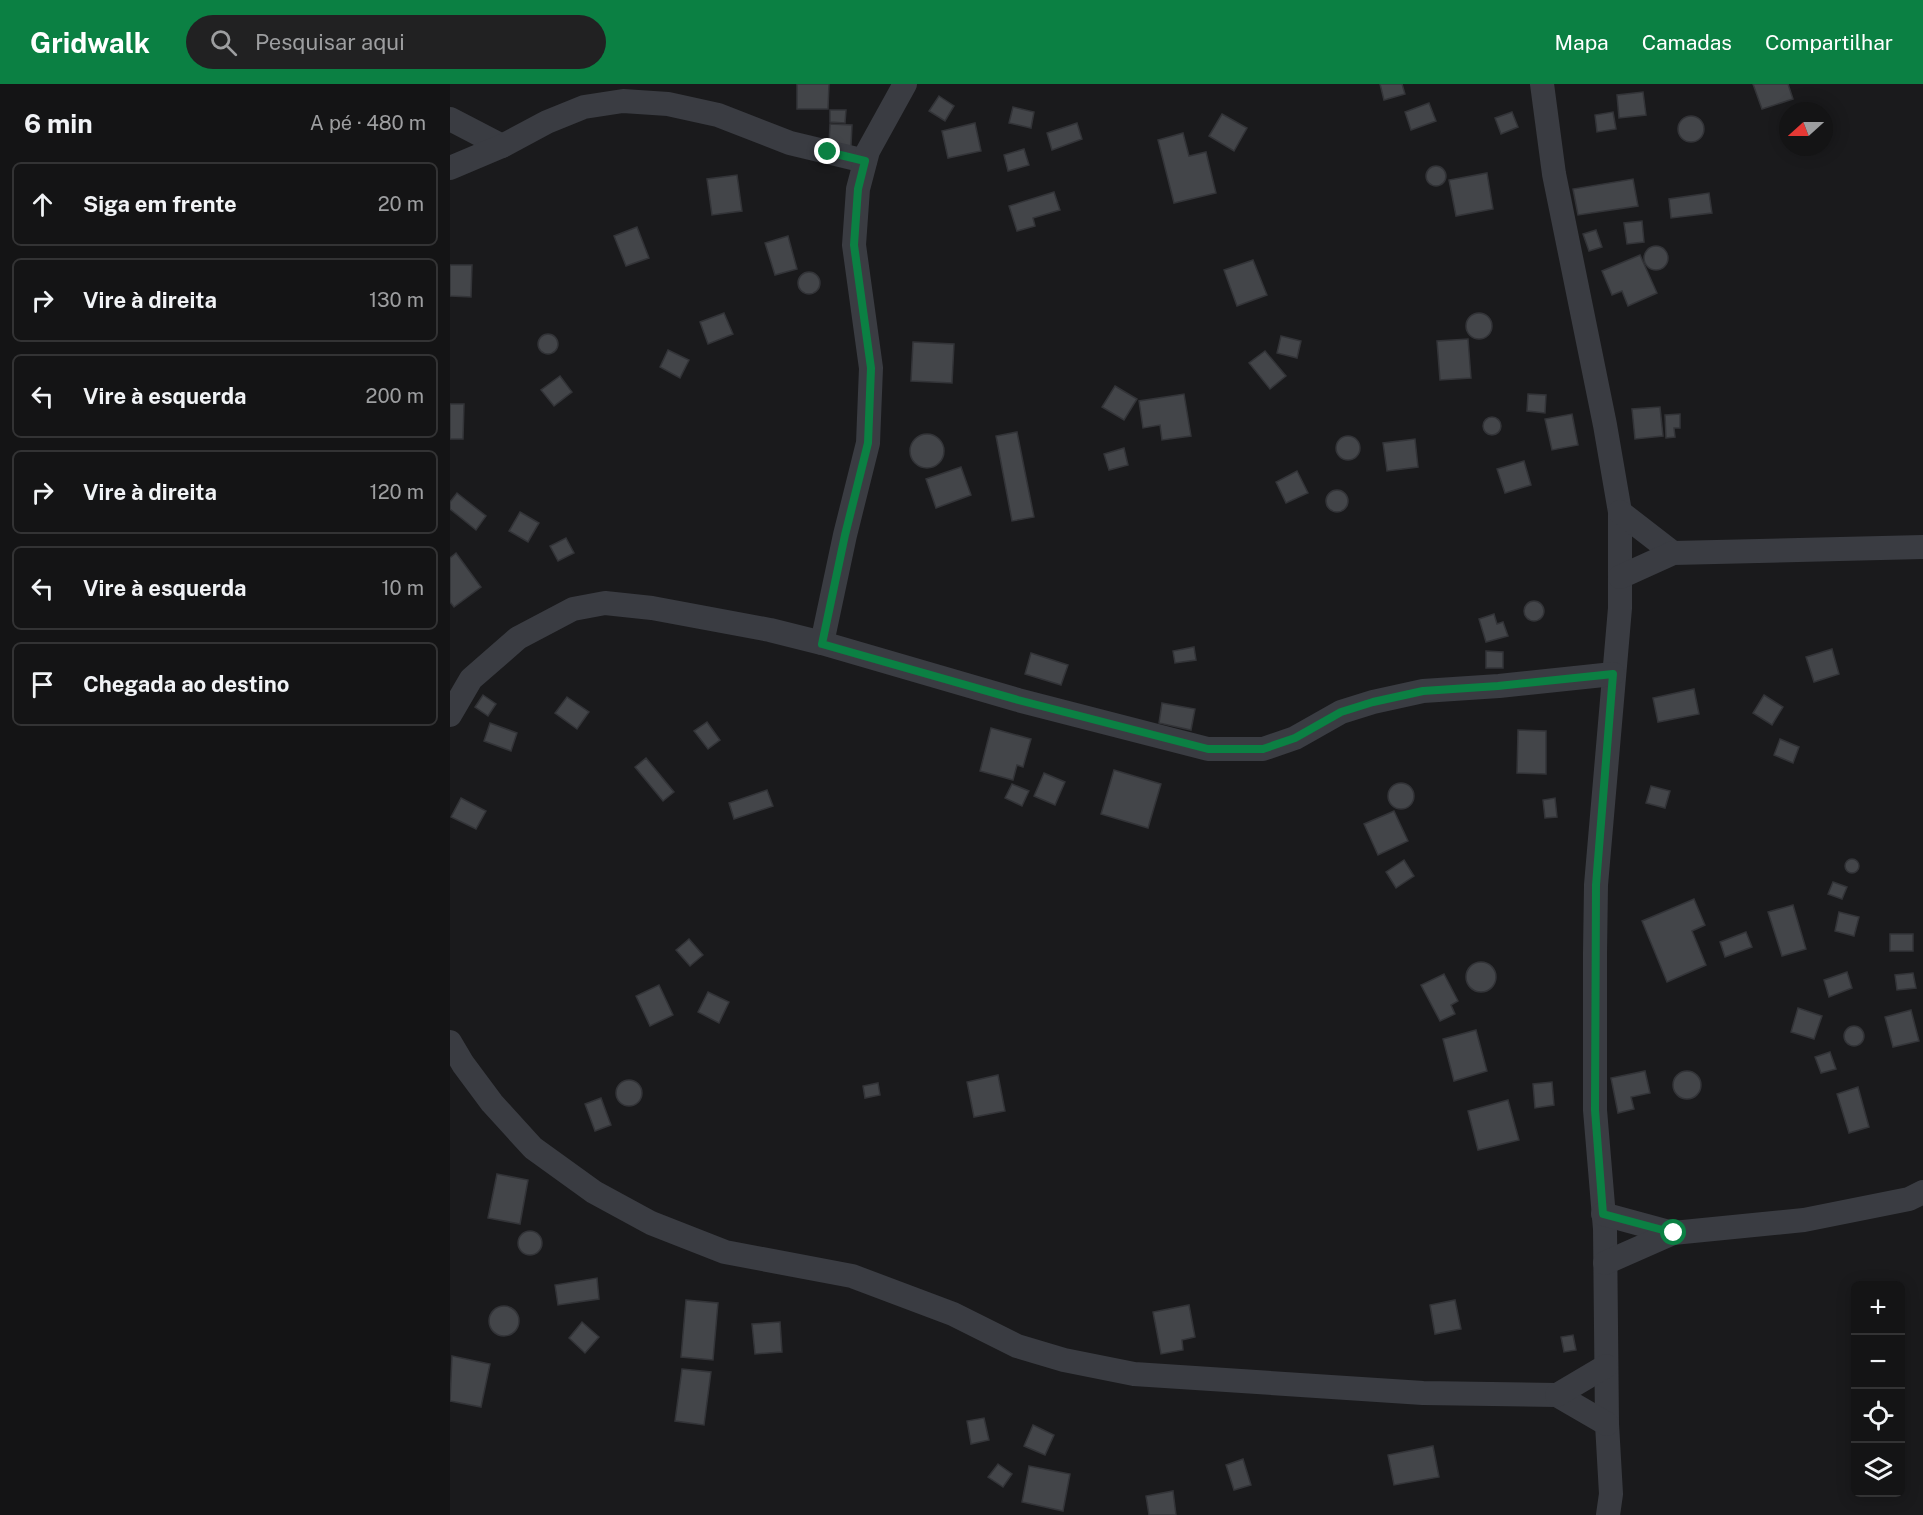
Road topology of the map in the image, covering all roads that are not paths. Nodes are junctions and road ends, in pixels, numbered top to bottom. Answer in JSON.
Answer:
{"nodes":[{"id":1,"x":905,"y":84,"type":"edge"},
{"id":2,"x":1542,"y":84,"type":"edge"},
{"id":3,"x":450,"y":119,"type":"edge"},
{"id":4,"x":502,"y":146,"type":"junction"},
{"id":5,"x":865,"y":161,"type":"junction"},
{"id":6,"x":450,"y":168,"type":"edge"},
{"id":7,"x":1620,"y":512,"type":"junction"},
{"id":8,"x":1923,"y":547,"type":"edge"},
{"id":9,"x":1673,"y":554,"type":"junction"},
{"id":10,"x":1620,"y":577,"type":"junction"},
{"id":11,"x":822,"y":644,"type":"junction"},
{"id":12,"x":1613,"y":674,"type":"junction"},
{"id":13,"x":453,"y":700,"type":"edge"},
{"id":14,"x":450,"y":1042,"type":"edge"},
{"id":15,"x":1923,"y":1192,"type":"edge"},
{"id":16,"x":1603,"y":1214,"type":"junction"},
{"id":17,"x":1674,"y":1233,"type":"junction"},
{"id":18,"x":1605,"y":1263,"type":"junction"},
{"id":19,"x":1606,"y":1366,"type":"junction"},
{"id":20,"x":1557,"y":1395,"type":"junction"},
{"id":21,"x":1607,"y":1424,"type":"junction"},
{"id":22,"x":1608,"y":1515,"type":"edge"}],
"edges":[{"from":1,"to":5,"type":"street"},
{"from":2,"to":7,"type":"street"},
{"from":3,"to":4,"type":"street"},
{"from":4,"to":5,"type":"street"},
{"from":4,"to":6,"type":"street"},
{"from":5,"to":11,"type":"street"},
{"from":7,"to":9,"type":"street"},
{"from":7,"to":10,"type":"street"},
{"from":8,"to":9,"type":"street"},
{"from":9,"to":10,"type":"street"},
{"from":10,"to":12,"type":"street"},
{"from":11,"to":12,"type":"street"},
{"from":11,"to":13,"type":"street"},
{"from":12,"to":16,"type":"street"},
{"from":14,"to":20,"type":"street"},
{"from":15,"to":17,"type":"street"},
{"from":16,"to":17,"type":"street"},
{"from":16,"to":18,"type":"street"},
{"from":17,"to":18,"type":"street"},
{"from":18,"to":19,"type":"street"},
{"from":19,"to":20,"type":"street"},
{"from":19,"to":21,"type":"street"},
{"from":20,"to":21,"type":"street"},
{"from":21,"to":22,"type":"street"}]}
